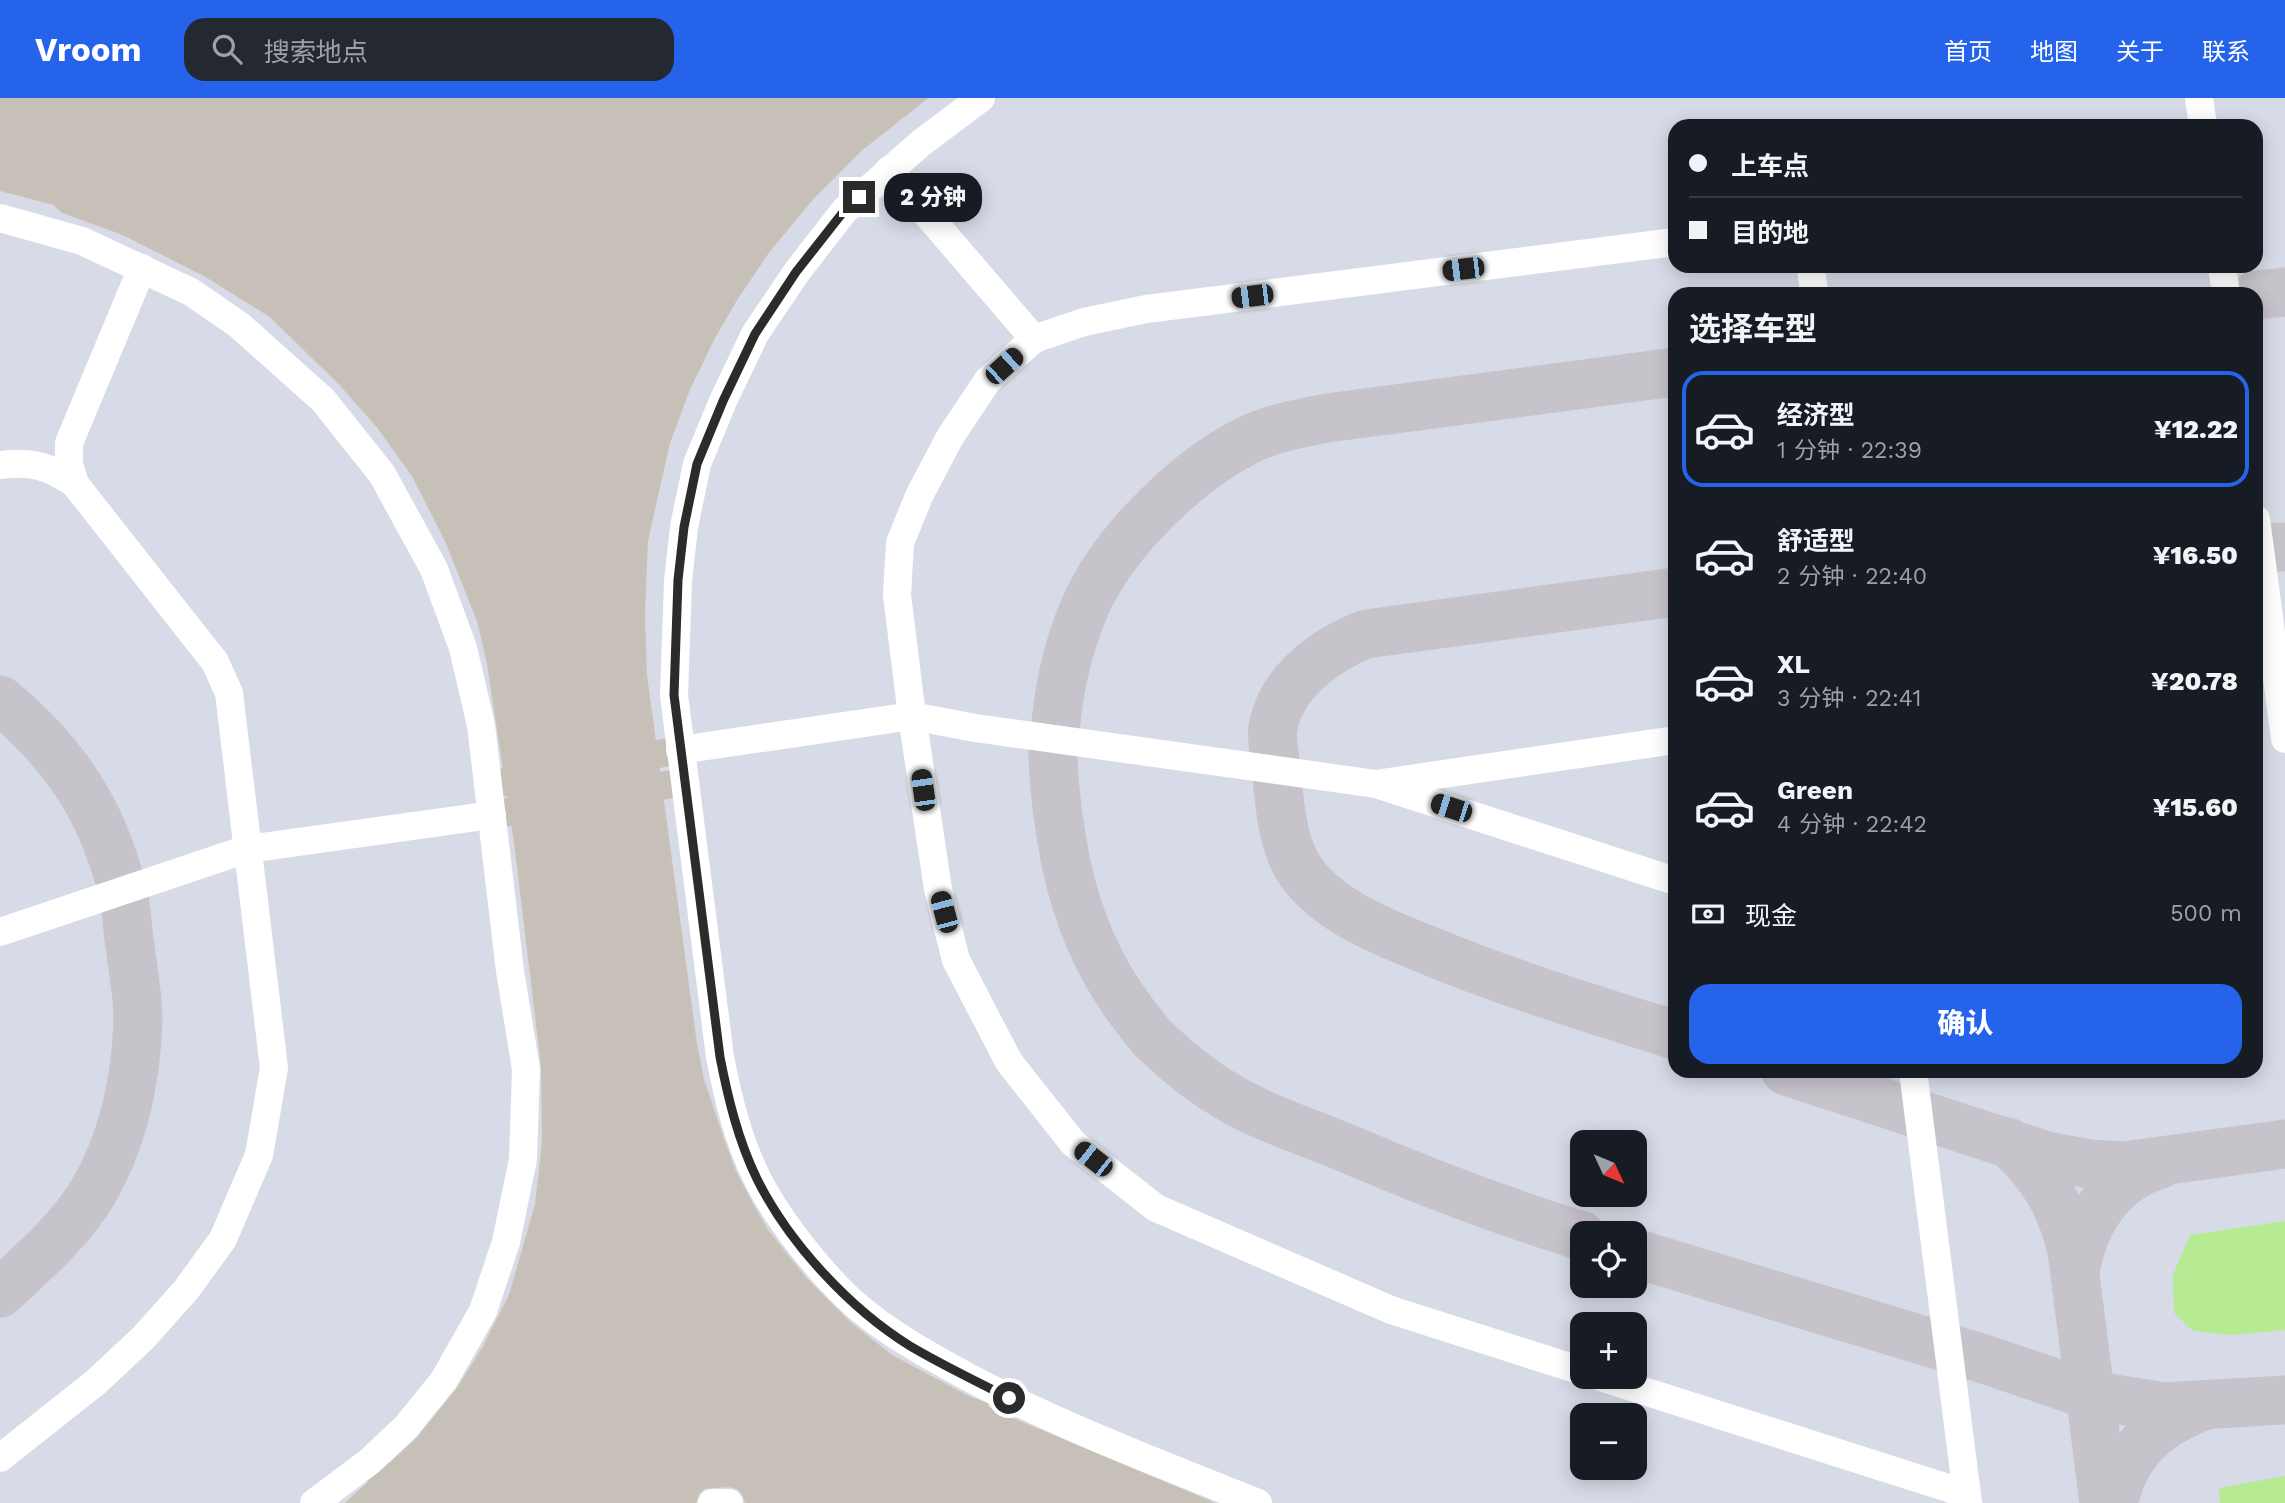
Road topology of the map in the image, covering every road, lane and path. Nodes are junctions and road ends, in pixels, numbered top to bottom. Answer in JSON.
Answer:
{"nodes":[{"id":1,"x":981,"y":98,"type":"edge"},
{"id":2,"x":2199,"y":98,"type":"edge"},
{"id":3,"x":2202,"y":119,"type":"edge"},
{"id":4,"x":889,"y":170,"type":"junction"},
{"id":5,"x":0,"y":218,"type":"edge"},
{"id":6,"x":1668,"y":243,"type":"edge"},
{"id":7,"x":142,"y":268,"type":"junction"},
{"id":8,"x":1034,"y":339,"type":"junction"},
{"id":9,"x":69,"y":443,"type":"junction"},
{"id":10,"x":11,"y":463,"type":"edge"},
{"id":11,"x":75,"y":484,"type":"junction"},
{"id":12,"x":2263,"y":572,"type":"edge"},
{"id":13,"x":912,"y":716,"type":"junction"},
{"id":14,"x":2285,"y":739,"type":"edge"},
{"id":15,"x":1668,"y":741,"type":"edge"},
{"id":16,"x":680,"y":750,"type":"junction"},
{"id":17,"x":1376,"y":784,"type":"junction"},
{"id":18,"x":492,"y":815,"type":"junction"},
{"id":19,"x":247,"y":849,"type":"junction"},
{"id":20,"x":1668,"y":879,"type":"edge"},
{"id":21,"x":0,"y":932,"type":"edge"},
{"id":22,"x":1914,"y":1078,"type":"edge"},
{"id":23,"x":1570,"y":1367,"type":"edge"},
{"id":24,"x":1636,"y":1389,"type":"edge"},
{"id":25,"x":0,"y":1458,"type":"edge"},
{"id":26,"x":1968,"y":1499,"type":"edge"},
{"id":27,"x":314,"y":1503,"type":"edge"},
{"id":28,"x":712,"y":1503,"type":"edge"},
{"id":29,"x":729,"y":1503,"type":"edge"},
{"id":30,"x":1258,"y":1503,"type":"edge"}],
"edges":[{"from":1,"to":4,"type":"lane"},
{"from":2,"to":3,"type":"lane"},
{"from":4,"to":8,"type":"lane"},
{"from":4,"to":16,"type":"lane"},
{"from":5,"to":7,"type":"lane"},
{"from":6,"to":8,"type":"lane"},
{"from":7,"to":9,"type":"lane"},
{"from":7,"to":18,"type":"lane"},
{"from":8,"to":13,"type":"lane"},
{"from":9,"to":10,"type":"lane"},
{"from":9,"to":11,"type":"lane"},
{"from":10,"to":11,"type":"lane"},
{"from":11,"to":19,"type":"lane"},
{"from":12,"to":14,"type":"lane"},
{"from":13,"to":16,"type":"lane"},
{"from":13,"to":17,"type":"lane"},
{"from":13,"to":23,"type":"lane"},
{"from":15,"to":17,"type":"lane"},
{"from":16,"to":30,"type":"lane"},
{"from":17,"to":20,"type":"lane"},
{"from":18,"to":19,"type":"lane"},
{"from":18,"to":27,"type":"lane"},
{"from":19,"to":21,"type":"lane"},
{"from":19,"to":25,"type":"lane"},
{"from":22,"to":26,"type":"lane"},
{"from":24,"to":26,"type":"lane"},
{"from":28,"to":29,"type":"lane"}]}
